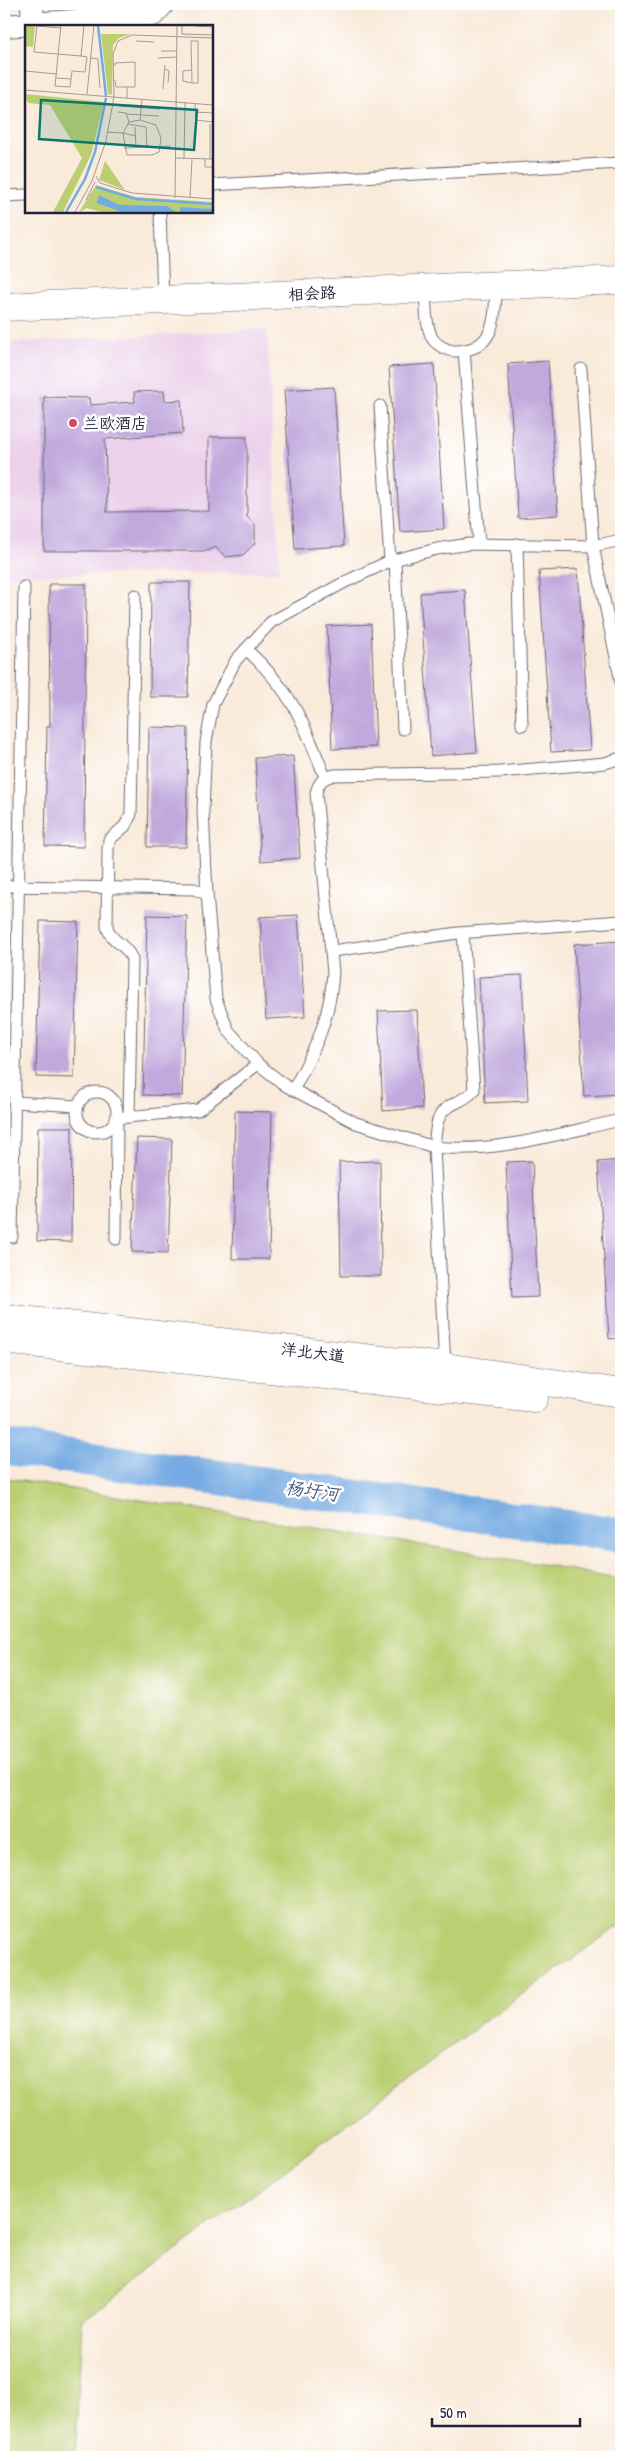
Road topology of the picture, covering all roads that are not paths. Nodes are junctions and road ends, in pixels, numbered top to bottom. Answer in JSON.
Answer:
{"nodes":[{"id":1,"x":163,"y":4,"type":"edge"},
{"id":2,"x":32,"y":14,"type":"edge"},
{"id":3,"x":4,"y":26,"type":"edge"},
{"id":4,"x":621,"y":163,"type":"edge"},
{"id":5,"x":212,"y":185,"type":"edge"},
{"id":6,"x":25,"y":195,"type":"edge"},
{"id":7,"x":4,"y":196,"type":"edge"},
{"id":8,"x":160,"y":212,"type":"edge"},
{"id":9,"x":621,"y":280,"type":"edge"},
{"id":10,"x":496,"y":286,"type":"junction"},
{"id":11,"x":425,"y":288,"type":"junction"},
{"id":12,"x":163,"y":300,"type":"junction"},
{"id":13,"x":4,"y":307,"type":"edge"},
{"id":14,"x":464,"y":350,"type":"junction"},
{"id":15,"x":581,"y":369,"type":"dead end"},
{"id":16,"x":380,"y":406,"type":"dead end"},
{"id":17,"x":621,"y":540,"type":"edge"},
{"id":18,"x":479,"y":544,"type":"junction"},
{"id":19,"x":517,"y":544,"type":"junction"},
{"id":20,"x":593,"y":546,"type":"junction"},
{"id":21,"x":393,"y":561,"type":"junction"},
{"id":22,"x":24,"y":587,"type":"dead end"},
{"id":23,"x":135,"y":595,"type":"dead end"},
{"id":24,"x":246,"y":649,"type":"junction"},
{"id":25,"x":621,"y":682,"type":"edge"},
{"id":26,"x":522,"y":725,"type":"dead end"},
{"id":27,"x":403,"y":729,"type":"dead end"},
{"id":28,"x":621,"y":758,"type":"edge"},
{"id":29,"x":325,"y":777,"type":"junction"},
{"id":30,"x":4,"y":886,"type":"edge"},
{"id":31,"x":18,"y":886,"type":"junction"},
{"id":32,"x":107,"y":888,"type":"junction"},
{"id":33,"x":208,"y":894,"type":"junction"},
{"id":34,"x":621,"y":921,"type":"edge"},
{"id":35,"x":463,"y":933,"type":"junction"},
{"id":36,"x":332,"y":951,"type":"junction"},
{"id":37,"x":258,"y":1064,"type":"junction"},
{"id":38,"x":293,"y":1090,"type":"junction"},
{"id":39,"x":14,"y":1102,"type":"junction"},
{"id":40,"x":78,"y":1106,"type":"junction"},
{"id":41,"x":123,"y":1117,"type":"junction"},
{"id":42,"x":621,"y":1120,"type":"edge"},
{"id":43,"x":434,"y":1147,"type":"junction"},
{"id":44,"x":12,"y":1236,"type":"dead end"},
{"id":45,"x":116,"y":1239,"type":"dead end"},
{"id":46,"x":4,"y":1318,"type":"edge"},
{"id":47,"x":4,"y":1340,"type":"edge"},
{"id":48,"x":445,"y":1378,"type":"junction"},
{"id":49,"x":621,"y":1393,"type":"edge"},
{"id":50,"x":621,"y":1410,"type":"edge"}],
"edges":[{"from":1,"to":2,"type":"street"},
{"from":2,"to":3,"type":"street"},
{"from":4,"to":5,"type":"lane"},
{"from":6,"to":7,"type":"lane"},
{"from":8,"to":12,"type":"lane"},
{"from":9,"to":10,"type":"street","name":"相会路"},
{"from":10,"to":11,"type":"street","name":"相会路"},
{"from":10,"to":14,"type":"lane"},
{"from":11,"to":12,"type":"street","name":"相会路"},
{"from":11,"to":14,"type":"lane"},
{"from":12,"to":13,"type":"street","name":"相会路"},
{"from":14,"to":18,"type":"lane"},
{"from":15,"to":20,"type":"lane"},
{"from":16,"to":21,"type":"lane"},
{"from":17,"to":20,"type":"lane"},
{"from":18,"to":19,"type":"lane"},
{"from":18,"to":21,"type":"lane"},
{"from":19,"to":20,"type":"lane"},
{"from":19,"to":26,"type":"lane"},
{"from":20,"to":25,"type":"lane"},
{"from":21,"to":24,"type":"lane"},
{"from":21,"to":27,"type":"lane"},
{"from":22,"to":31,"type":"lane"},
{"from":23,"to":32,"type":"lane"},
{"from":24,"to":29,"type":"lane"},
{"from":24,"to":33,"type":"lane"},
{"from":28,"to":29,"type":"lane"},
{"from":29,"to":36,"type":"lane"},
{"from":30,"to":31,"type":"lane"},
{"from":31,"to":32,"type":"lane"},
{"from":31,"to":39,"type":"lane"},
{"from":32,"to":33,"type":"lane"},
{"from":32,"to":41,"type":"lane"},
{"from":33,"to":37,"type":"lane"},
{"from":34,"to":35,"type":"lane"},
{"from":35,"to":36,"type":"lane"},
{"from":35,"to":43,"type":"lane"},
{"from":36,"to":38,"type":"lane"},
{"from":37,"to":38,"type":"lane"},
{"from":37,"to":41,"type":"lane"},
{"from":38,"to":43,"type":"lane"},
{"from":39,"to":40,"type":"lane"},
{"from":39,"to":44,"type":"lane"},
{"from":40,"to":41,"type":"lane"},
{"from":40,"to":41,"type":"lane"},
{"from":41,"to":45,"type":"lane"},
{"from":42,"to":43,"type":"lane"},
{"from":43,"to":48,"type":"lane"},
{"from":46,"to":48,"type":"street","name":"洋北大道"},
{"from":47,"to":48,"type":"street","name":"洋北大道"},
{"from":48,"to":49,"type":"street","name":"洋北大道"},
{"from":48,"to":50,"type":"street","name":"洋北大道"}]}
